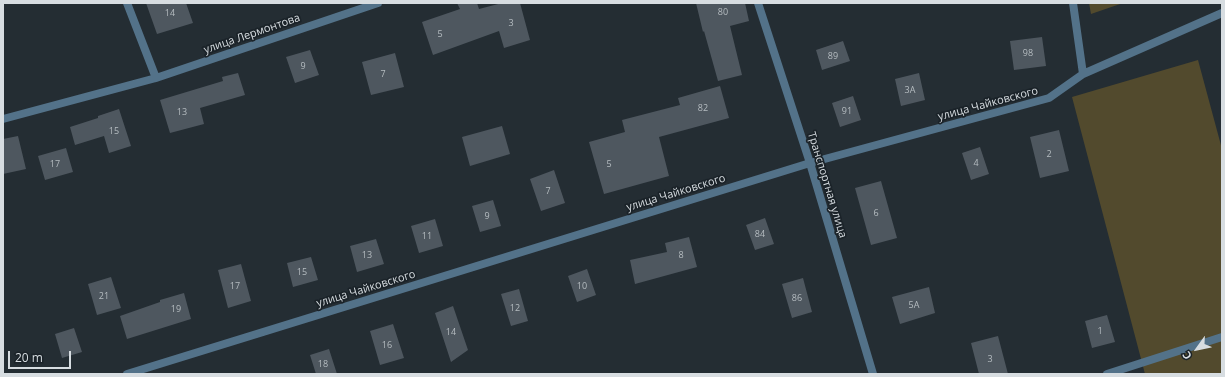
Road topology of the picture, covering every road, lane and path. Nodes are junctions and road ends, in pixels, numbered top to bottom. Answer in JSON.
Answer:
{"nodes":[{"id":1,"x":127,"y":3,"type":"edge"},
{"id":2,"x":378,"y":3,"type":"edge"},
{"id":3,"x":758,"y":3,"type":"edge"},
{"id":4,"x":1073,"y":3,"type":"edge"},
{"id":5,"x":1222,"y":13,"type":"edge"},
{"id":6,"x":1084,"y":74,"type":"junction"},
{"id":7,"x":156,"y":78,"type":"junction"},
{"id":8,"x":3,"y":120,"type":"edge"},
{"id":9,"x":810,"y":163,"type":"junction"},
{"id":10,"x":1222,"y":337,"type":"edge"},
{"id":11,"x":127,"y":374,"type":"edge"},
{"id":12,"x":873,"y":374,"type":"edge"},
{"id":13,"x":1107,"y":374,"type":"edge"}],
"edges":[{"from":1,"to":7,"type":"street"},
{"from":2,"to":7,"type":"street","name":"улица Лермонтова"},
{"from":3,"to":9,"type":"street","name":"Транспортная улица"},
{"from":4,"to":6,"type":"street"},
{"from":5,"to":6,"type":"street","name":"улица Чайковского"},
{"from":6,"to":9,"type":"street","name":"улица Чайковского"},
{"from":7,"to":8,"type":"street","name":"улица Лермонтова"},
{"from":9,"to":11,"type":"street","name":"улица Чайковского"},
{"from":9,"to":12,"type":"street","name":"Транспортная улица"},
{"from":10,"to":13,"type":"street"}]}
